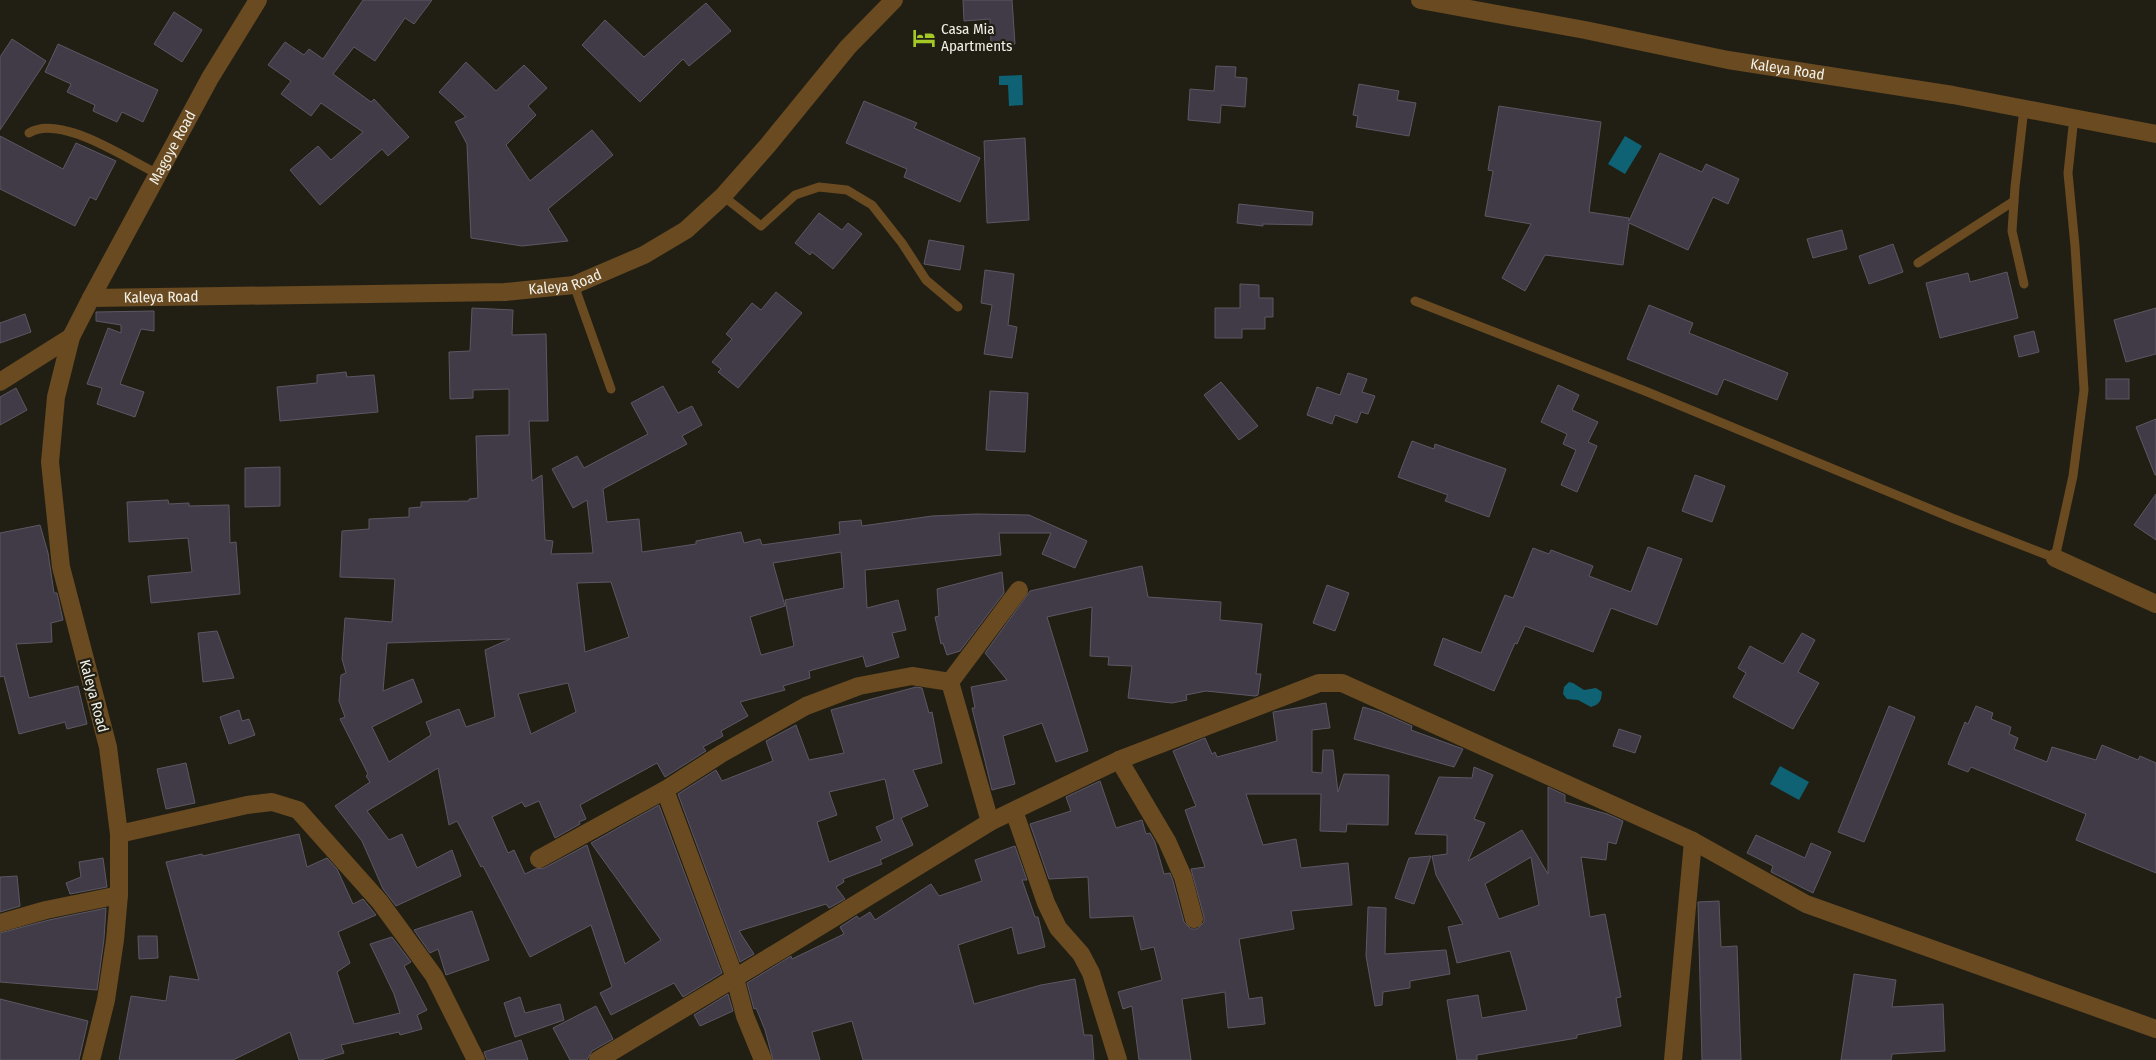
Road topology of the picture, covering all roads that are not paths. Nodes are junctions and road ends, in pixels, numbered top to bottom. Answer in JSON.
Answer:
{"nodes":[{"id":1,"x":258,"y":0,"type":"edge"},
{"id":2,"x":894,"y":0,"type":"edge"},
{"id":3,"x":1420,"y":0,"type":"edge"},
{"id":4,"x":2024,"y":108,"type":"junction"},
{"id":5,"x":2074,"y":117,"type":"junction"},
{"id":6,"x":29,"y":133,"type":"dead end"},
{"id":7,"x":2156,"y":134,"type":"edge"},
{"id":8,"x":158,"y":174,"type":"junction"},
{"id":9,"x":723,"y":196,"type":"junction"},
{"id":10,"x":2014,"y":201,"type":"junction"},
{"id":11,"x":1918,"y":263,"type":"dead end"},
{"id":12,"x":2024,"y":284,"type":"dead end"},
{"id":13,"x":574,"y":285,"type":"junction"},
{"id":14,"x":91,"y":298,"type":"junction"},
{"id":15,"x":1415,"y":300,"type":"dead end"},
{"id":16,"x":958,"y":308,"type":"dead end"},
{"id":17,"x":70,"y":337,"type":"junction"},
{"id":18,"x":0,"y":382,"type":"edge"},
{"id":19,"x":611,"y":389,"type":"dead end"},
{"id":20,"x":2055,"y":558,"type":"junction"},
{"id":21,"x":1019,"y":590,"type":"dead end"},
{"id":22,"x":2156,"y":604,"type":"edge"},
{"id":23,"x":950,"y":682,"type":"junction"},
{"id":24,"x":1118,"y":760,"type":"junction"},
{"id":25,"x":665,"y":790,"type":"junction"},
{"id":26,"x":1014,"y":811,"type":"junction"},
{"id":27,"x":990,"y":822,"type":"junction"},
{"id":28,"x":119,"y":834,"type":"junction"},
{"id":29,"x":1693,"y":841,"type":"junction"},
{"id":30,"x":539,"y":859,"type":"dead end"},
{"id":31,"x":119,"y":895,"type":"junction"},
{"id":32,"x":1194,"y":919,"type":"dead end"},
{"id":33,"x":0,"y":923,"type":"edge"},
{"id":34,"x":735,"y":978,"type":"junction"},
{"id":35,"x":2156,"y":1029,"type":"edge"},
{"id":36,"x":91,"y":1060,"type":"edge"},
{"id":37,"x":476,"y":1060,"type":"edge"},
{"id":38,"x":598,"y":1060,"type":"edge"},
{"id":39,"x":763,"y":1060,"type":"edge"},
{"id":40,"x":1118,"y":1060,"type":"edge"},
{"id":41,"x":1673,"y":1060,"type":"edge"}],
"edges":[{"from":1,"to":8,"type":"street","name":"Magoye Road"},
{"from":2,"to":9,"type":"street","name":"Kaleya Road"},
{"from":3,"to":4,"type":"street","name":"Kaleya Road"},
{"from":4,"to":5,"type":"street","name":"Kaleya Road"},
{"from":4,"to":10,"type":"lane"},
{"from":5,"to":7,"type":"street","name":"Kaleya Road"},
{"from":5,"to":20,"type":"lane"},
{"from":6,"to":8,"type":"lane"},
{"from":8,"to":14,"type":"street","name":"Magoye Road"},
{"from":9,"to":13,"type":"street","name":"Kaleya Road"},
{"from":9,"to":16,"type":"lane"},
{"from":10,"to":11,"type":"lane"},
{"from":10,"to":12,"type":"lane"},
{"from":13,"to":14,"type":"street","name":"Kaleya Road"},
{"from":13,"to":19,"type":"lane"},
{"from":14,"to":17,"type":"street","name":"Kaleya Road"},
{"from":15,"to":20,"type":"lane"},
{"from":17,"to":18,"type":"street"},
{"from":17,"to":28,"type":"street","name":"Kaleya Road"},
{"from":20,"to":22,"type":"street"},
{"from":21,"to":23,"type":"street"},
{"from":23,"to":25,"type":"street"},
{"from":23,"to":27,"type":"street"},
{"from":24,"to":26,"type":"street"},
{"from":24,"to":29,"type":"street"},
{"from":24,"to":32,"type":"street"},
{"from":25,"to":30,"type":"street"},
{"from":25,"to":34,"type":"street"},
{"from":26,"to":27,"type":"street"},
{"from":26,"to":40,"type":"street"},
{"from":27,"to":34,"type":"street"},
{"from":28,"to":31,"type":"street","name":"Kaleya Road"},
{"from":28,"to":37,"type":"street"},
{"from":29,"to":35,"type":"street"},
{"from":29,"to":41,"type":"street"},
{"from":31,"to":33,"type":"street"},
{"from":31,"to":36,"type":"street","name":"Kaleya Road"},
{"from":34,"to":38,"type":"street"},
{"from":34,"to":39,"type":"street"}]}
